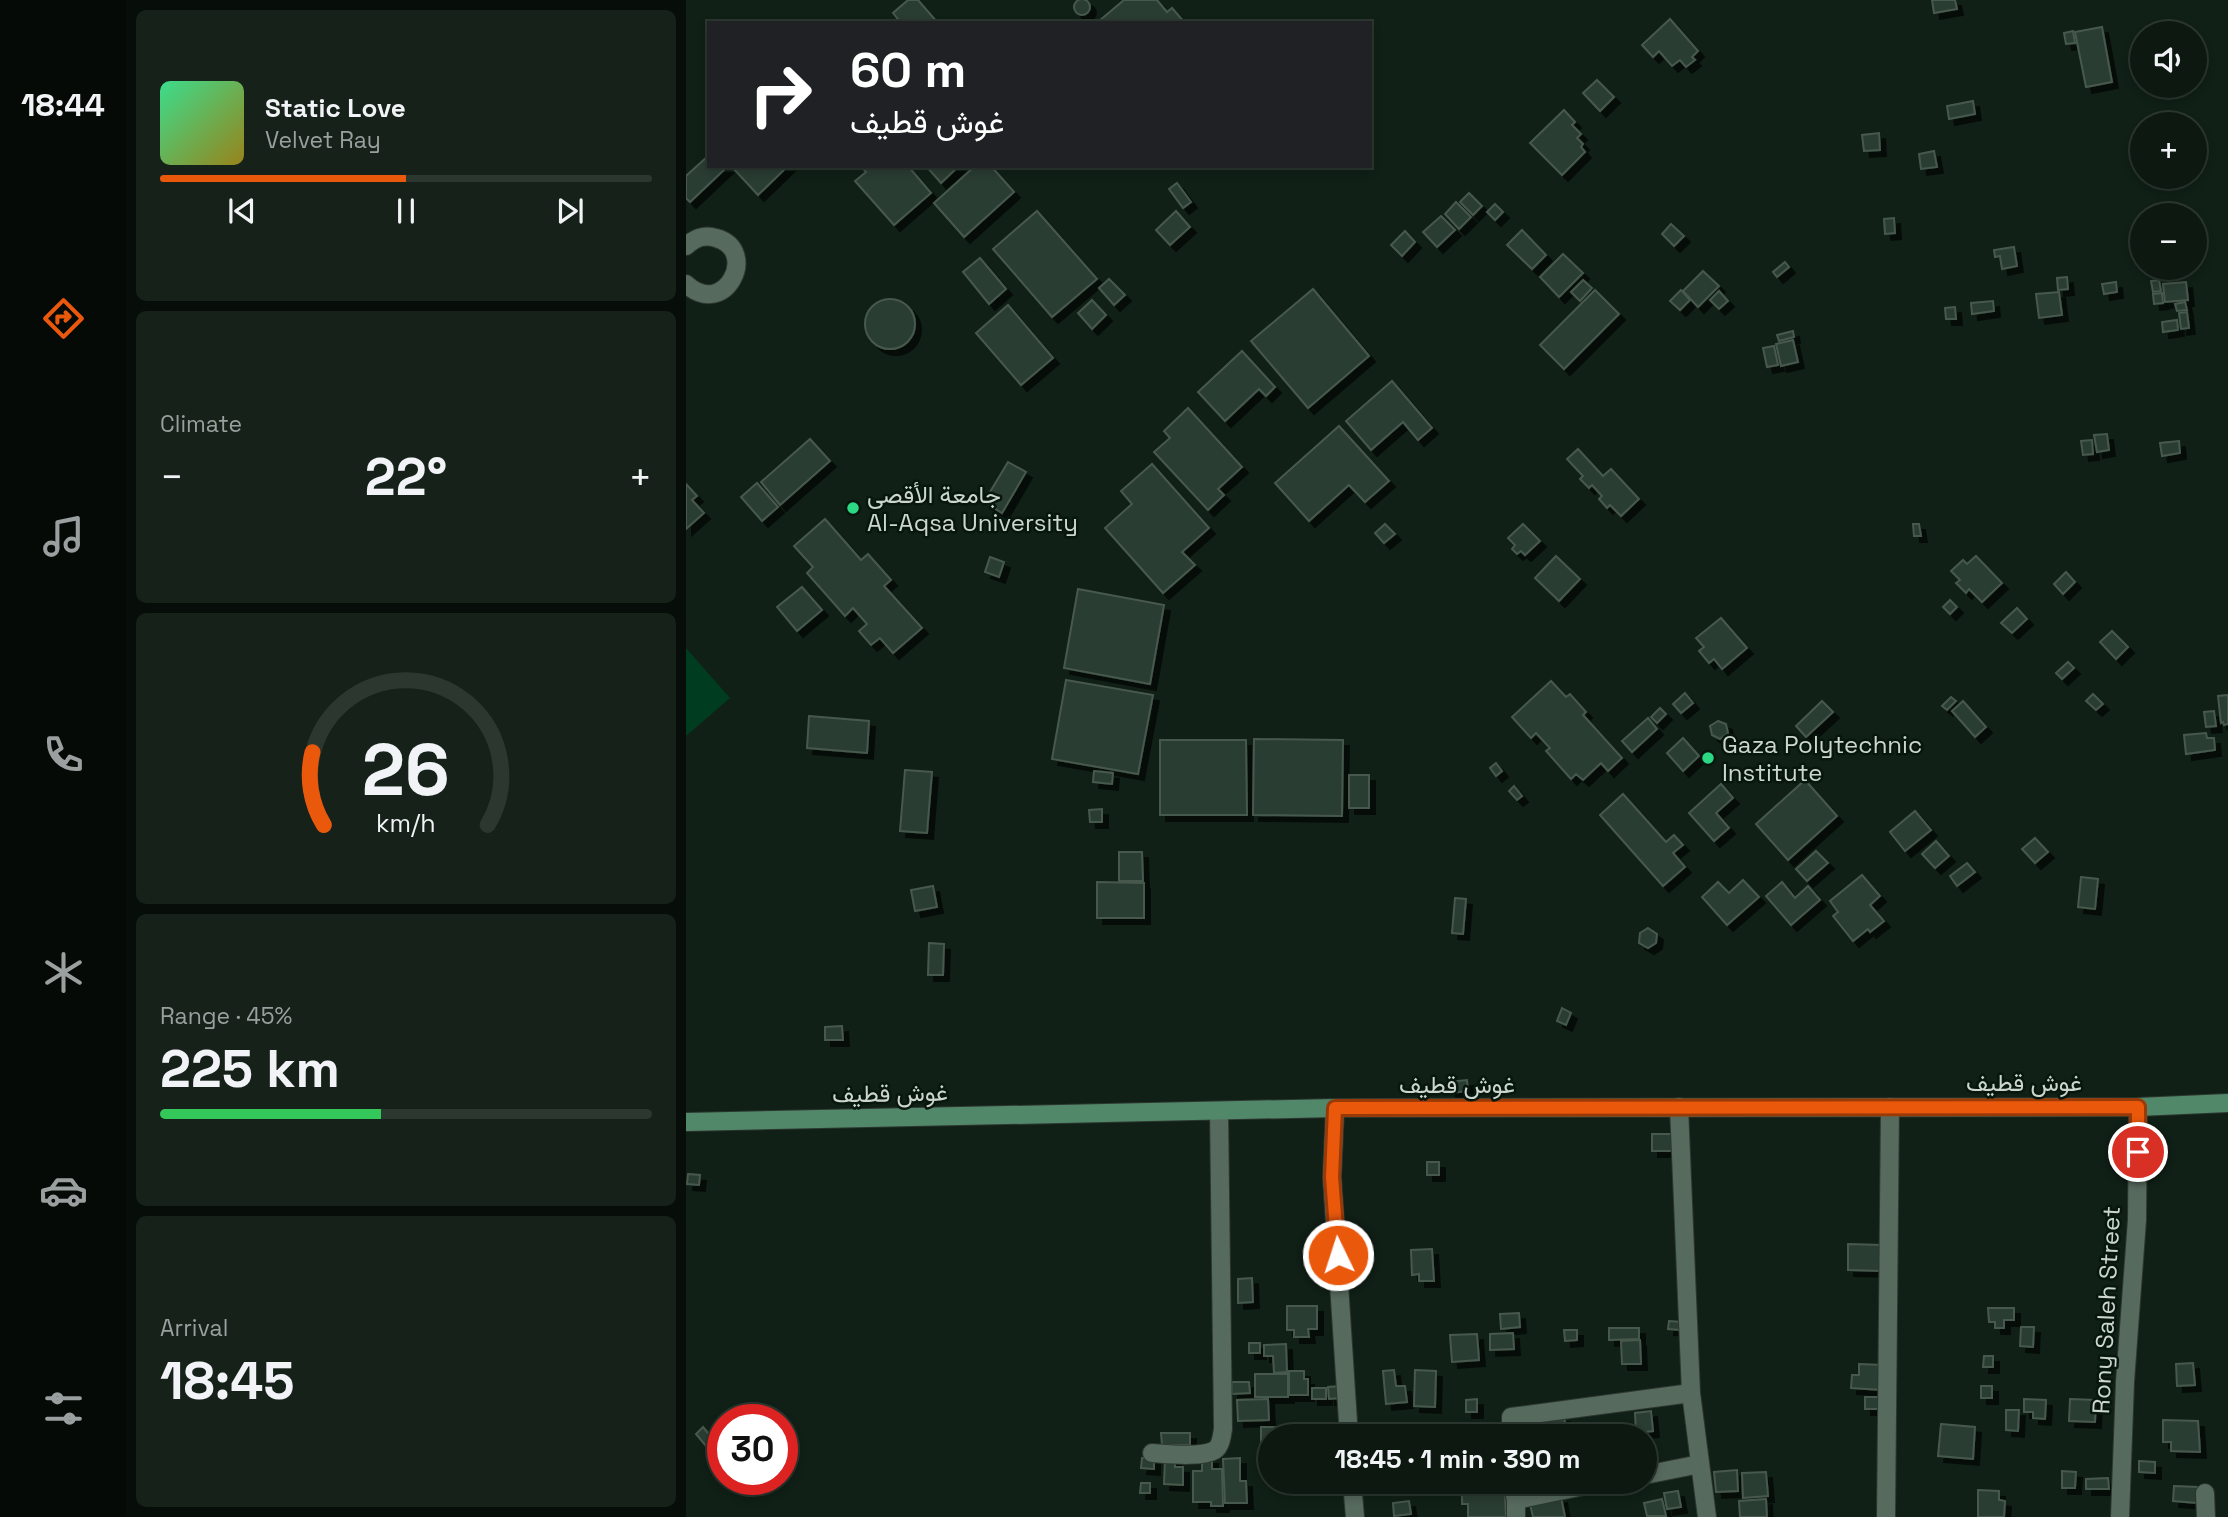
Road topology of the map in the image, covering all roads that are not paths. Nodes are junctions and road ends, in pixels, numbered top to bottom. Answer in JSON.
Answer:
{"nodes":[{"id":1,"x":686,"y":246,"type":"edge"},
{"id":2,"x":686,"y":284,"type":"edge"},
{"id":3,"x":2228,"y":1103,"type":"edge"},
{"id":4,"x":1679,"y":1107,"type":"junction"},
{"id":5,"x":1890,"y":1107,"type":"junction"},
{"id":6,"x":2138,"y":1107,"type":"junction"},
{"id":7,"x":1335,"y":1108,"type":"junction"},
{"id":8,"x":1219,"y":1111,"type":"junction"},
{"id":9,"x":686,"y":1122,"type":"edge"},
{"id":10,"x":1691,"y":1393,"type":"junction"},
{"id":11,"x":1348,"y":1424,"type":"edge"},
{"id":12,"x":1511,"y":1424,"type":"edge"},
{"id":13,"x":1152,"y":1454,"type":"dead end"},
{"id":14,"x":1700,"y":1465,"type":"junction"},
{"id":15,"x":1657,"y":1473,"type":"edge"},
{"id":16,"x":2205,"y":1493,"type":"dead end"},
{"id":17,"x":1353,"y":1494,"type":"edge"},
{"id":18,"x":1544,"y":1494,"type":"edge"},
{"id":19,"x":1515,"y":1500,"type":"edge"},
{"id":20,"x":1355,"y":1517,"type":"edge"},
{"id":21,"x":1707,"y":1517,"type":"edge"},
{"id":22,"x":1886,"y":1517,"type":"edge"},
{"id":23,"x":2120,"y":1517,"type":"edge"},
{"id":24,"x":2206,"y":1517,"type":"edge"}],
"edges":[{"from":1,"to":2,"type":"street"},
{"from":3,"to":6,"type":"main road","name":"غوش قطيف"},
{"from":4,"to":5,"type":"main road","name":"غوش قطيف"},
{"from":4,"to":7,"type":"main road","name":"غوش قطيف"},
{"from":4,"to":10,"type":"street"},
{"from":5,"to":6,"type":"main road","name":"غوش قطيف"},
{"from":5,"to":22,"type":"street"},
{"from":6,"to":23,"type":"street","name":"Rony Saleh Street"},
{"from":7,"to":8,"type":"main road","name":"غوش قطيف"},
{"from":7,"to":11,"type":"street"},
{"from":8,"to":9,"type":"main road","name":"غوش قطيف"},
{"from":8,"to":13,"type":"street"},
{"from":10,"to":12,"type":"street"},
{"from":10,"to":14,"type":"street"},
{"from":14,"to":15,"type":"street"},
{"from":14,"to":21,"type":"street"},
{"from":16,"to":24,"type":"street"},
{"from":17,"to":20,"type":"street"},
{"from":18,"to":19,"type":"street"}]}
